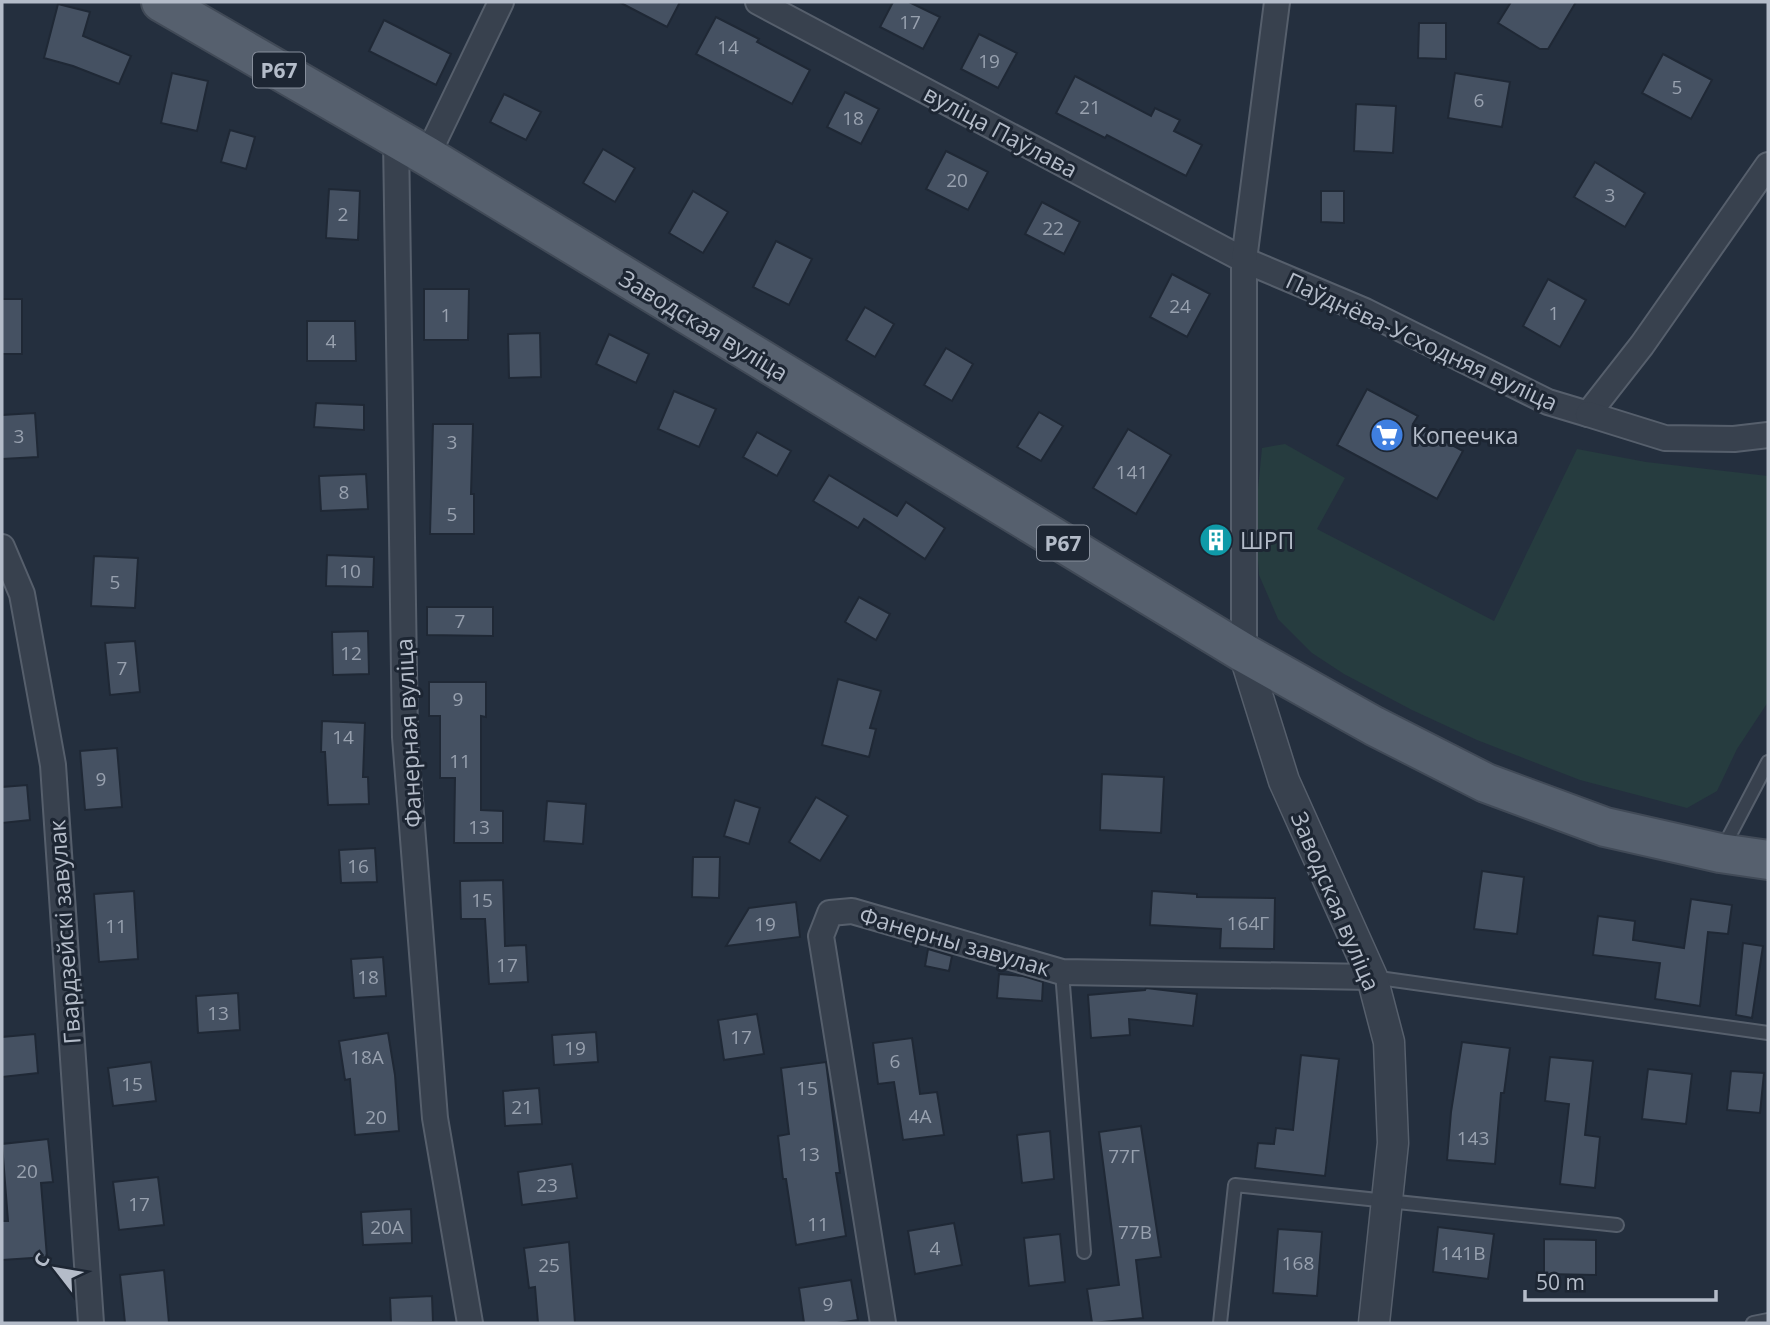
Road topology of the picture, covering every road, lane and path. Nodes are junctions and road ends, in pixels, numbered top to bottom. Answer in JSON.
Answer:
{"nodes":[{"id":1,"x":161,"y":2,"type":"edge"},
{"id":2,"x":500,"y":2,"type":"edge"},
{"id":3,"x":758,"y":2,"type":"edge"},
{"id":4,"x":1277,"y":2,"type":"edge"},
{"id":5,"x":412,"y":148,"type":"junction"},
{"id":6,"x":1768,"y":165,"type":"edge"},
{"id":7,"x":1244,"y":260,"type":"junction"},
{"id":8,"x":1588,"y":414,"type":"junction"},
{"id":9,"x":1768,"y":435,"type":"edge"},
{"id":10,"x":2,"y":547,"type":"edge"},
{"id":11,"x":1244,"y":653,"type":"junction"},
{"id":12,"x":1768,"y":762,"type":"edge"},
{"id":13,"x":1720,"y":853,"type":"junction"},
{"id":14,"x":1768,"y":860,"type":"edge"},
{"id":15,"x":1062,"y":972,"type":"junction"},
{"id":16,"x":1372,"y":976,"type":"junction"},
{"id":17,"x":1768,"y":1033,"type":"edge"},
{"id":18,"x":1387,"y":1200,"type":"junction"},
{"id":19,"x":1617,"y":1225,"type":"dead end"},
{"id":20,"x":1084,"y":1252,"type":"dead end"},
{"id":21,"x":1768,"y":1320,"type":"edge"},
{"id":22,"x":91,"y":1323,"type":"edge"},
{"id":23,"x":470,"y":1323,"type":"edge"},
{"id":24,"x":883,"y":1323,"type":"edge"},
{"id":25,"x":1220,"y":1323,"type":"edge"},
{"id":26,"x":1374,"y":1323,"type":"edge"},
{"id":27,"x":1753,"y":1323,"type":"edge"}],
"edges":[{"from":1,"to":5,"type":"main road","name":"Заводская вуліца","number":"Р67"},
{"from":2,"to":5,"type":"street"},
{"from":3,"to":7,"type":"street","name":"вуліца Паўлава"},
{"from":4,"to":7,"type":"street"},
{"from":5,"to":11,"type":"main road","name":"Заводская вуліца","number":"Р67"},
{"from":5,"to":23,"type":"street","name":"Фанерная вуліца"},
{"from":6,"to":8,"type":"street","name":"Паўднёва-Усходняя вуліца"},
{"from":7,"to":8,"type":"street","name":"Паўднёва-Усходняя вуліца"},
{"from":7,"to":11,"type":"street"},
{"from":8,"to":9,"type":"street"},
{"from":10,"to":22,"type":"street","name":"Гвардзейскі завулак"},
{"from":11,"to":13,"type":"main road","name":"Заводская вуліца","number":"Р67"},
{"from":11,"to":16,"type":"street","name":"Заводская вуліца"},
{"from":12,"to":13,"type":"lane"},
{"from":13,"to":14,"type":"main road","name":"Заводская вуліца","number":"Р67"},
{"from":15,"to":16,"type":"street","name":"Фанерны завулак"},
{"from":15,"to":20,"type":"lane"},
{"from":15,"to":24,"type":"street","name":"Фанерны завулак"},
{"from":16,"to":17,"type":"lane"},
{"from":16,"to":18,"type":"street","name":"Заводская вуліца"},
{"from":18,"to":19,"type":"lane"},
{"from":18,"to":25,"type":"lane"},
{"from":18,"to":26,"type":"street","name":"Заводская вуліца"},
{"from":21,"to":27,"type":"lane"}]}
